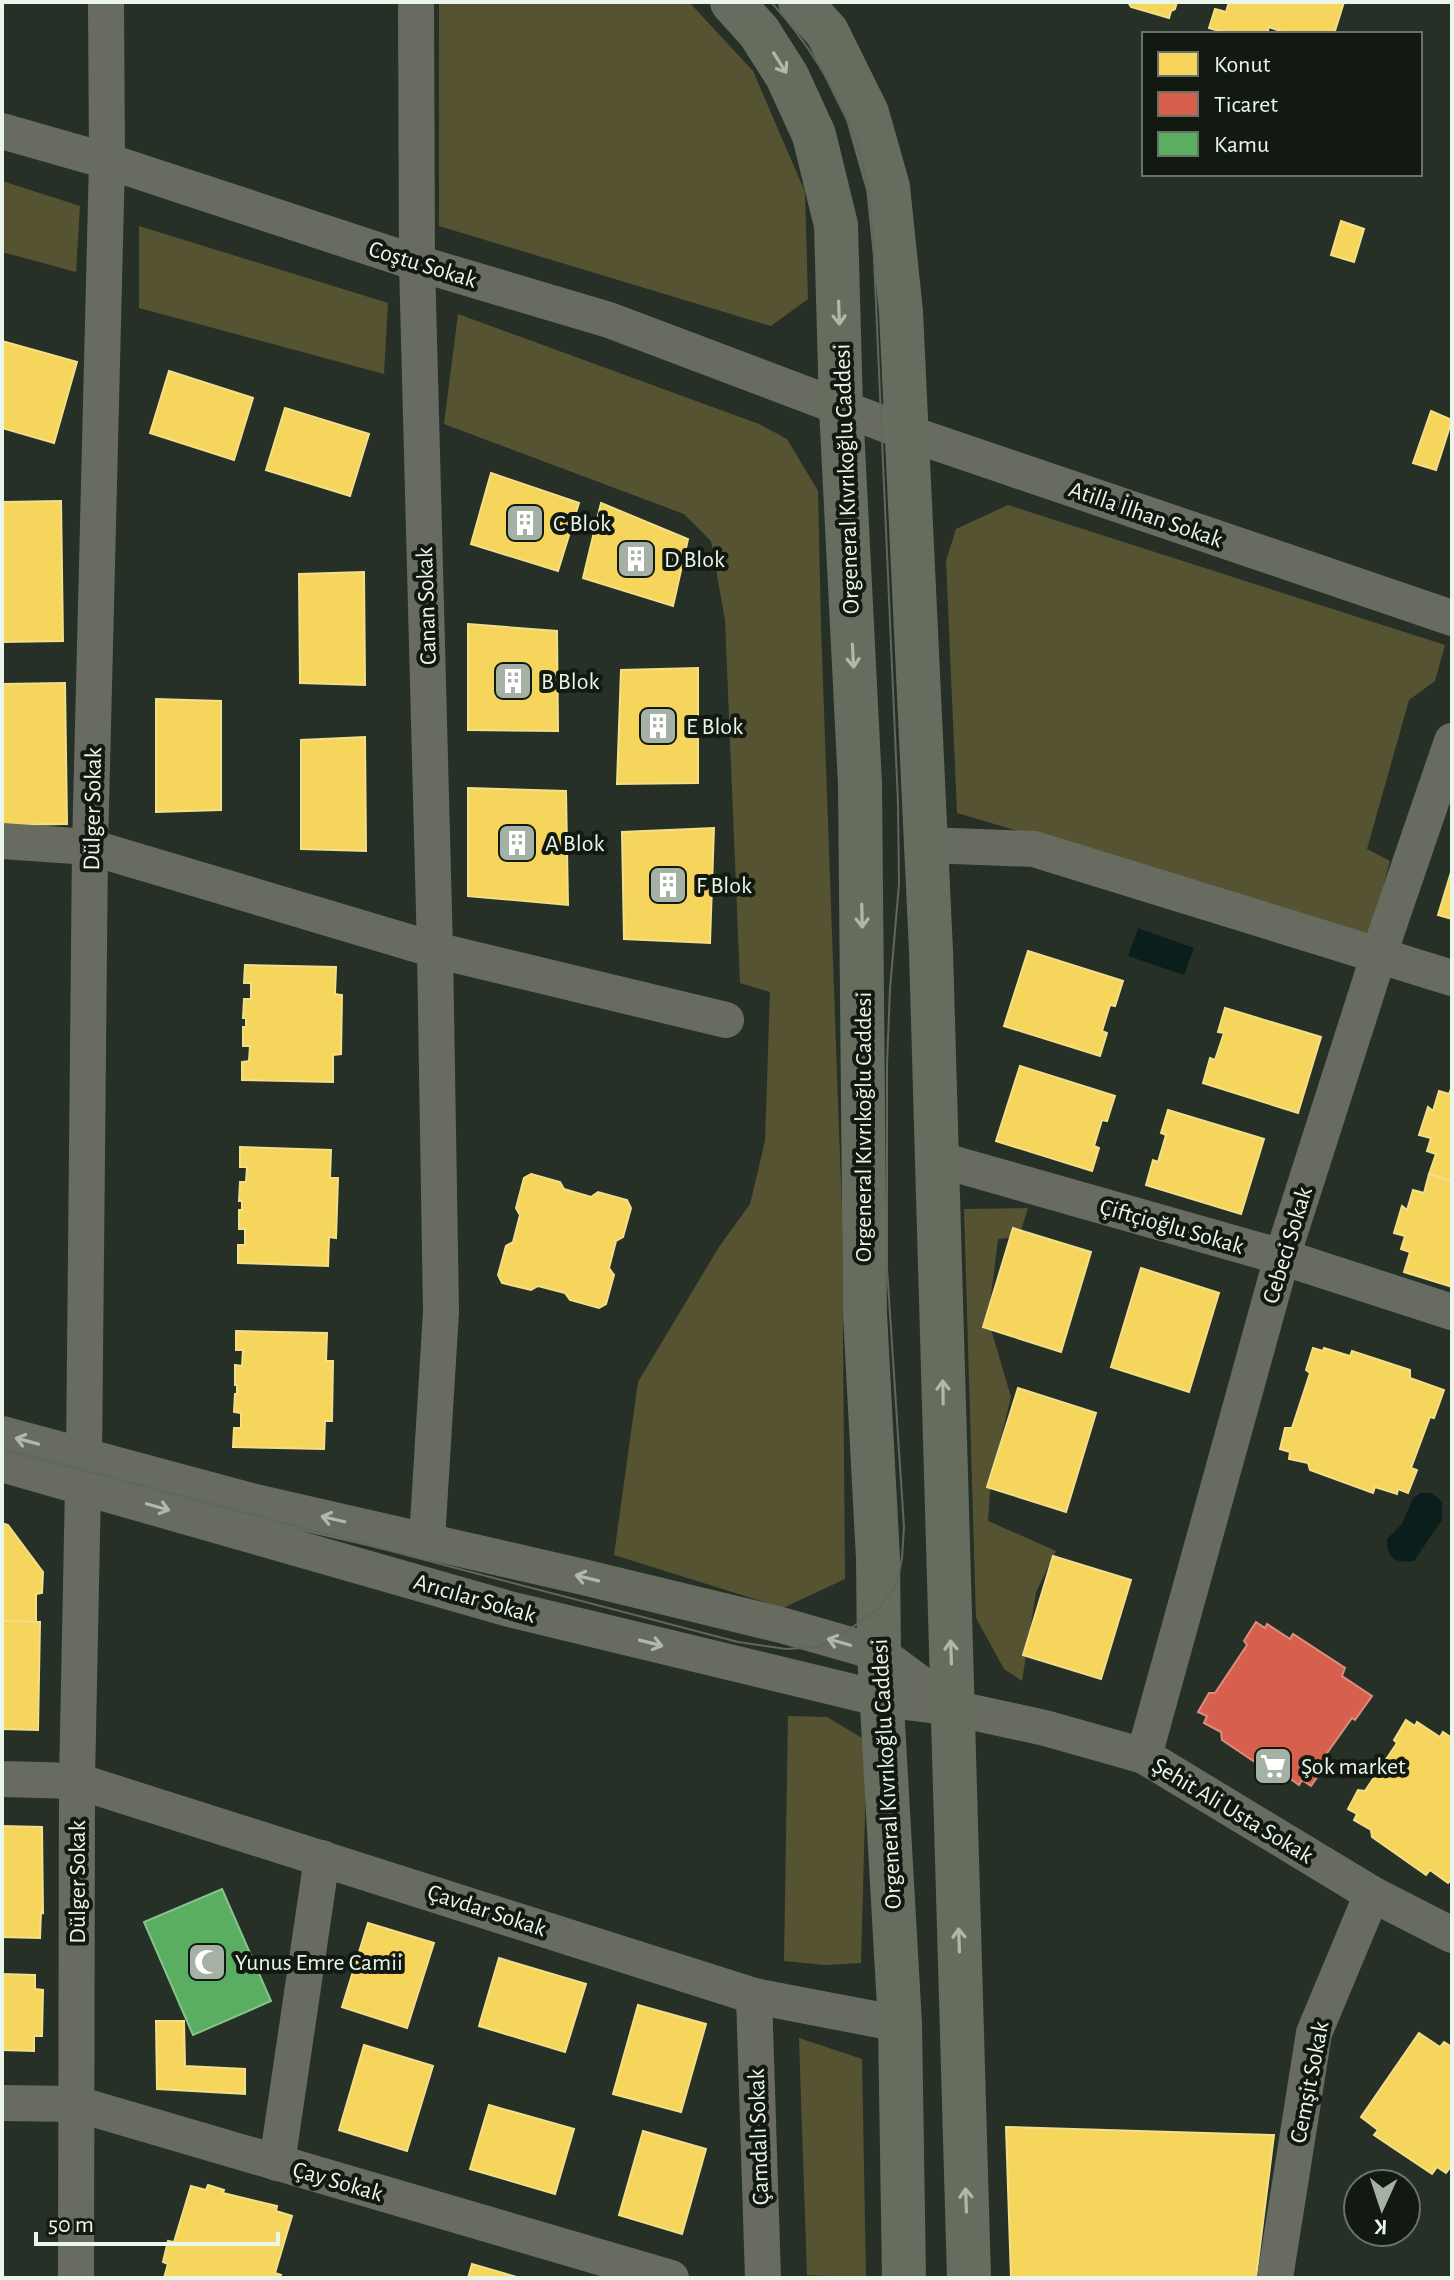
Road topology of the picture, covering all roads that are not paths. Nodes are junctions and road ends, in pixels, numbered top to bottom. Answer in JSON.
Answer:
{"nodes":[{"id":1,"x":106,"y":2,"type":"edge"},
{"id":2,"x":416,"y":2,"type":"edge"},
{"id":3,"x":732,"y":2,"type":"edge"},
{"id":4,"x":800,"y":2,"type":"edge"},
{"id":5,"x":2,"y":131,"type":"edge"},
{"id":6,"x":107,"y":161,"type":"junction"},
{"id":7,"x":417,"y":263,"type":"junction"},
{"id":8,"x":841,"y":407,"type":"junction"},
{"id":9,"x":908,"y":433,"type":"junction"},
{"id":10,"x":1452,"y":618,"type":"edge"},
{"id":11,"x":1452,"y":741,"type":"edge"},
{"id":12,"x":2,"y":841,"type":"edge"},
{"id":13,"x":926,"y":845,"type":"junction"},
{"id":14,"x":90,"y":847,"type":"junction"},
{"id":15,"x":435,"y":950,"type":"junction"},
{"id":16,"x":1379,"y":954,"type":"junction"},
{"id":17,"x":1452,"y":978,"type":"edge"},
{"id":18,"x":726,"y":1020,"type":"dead end"},
{"id":19,"x":937,"y":1159,"type":"junction"},
{"id":20,"x":1282,"y":1257,"type":"junction"},
{"id":21,"x":1452,"y":1312,"type":"edge"},
{"id":22,"x":2,"y":1434,"type":"edge"},
{"id":23,"x":2,"y":1464,"type":"edge"},
{"id":24,"x":83,"y":1471,"type":"junction"},
{"id":25,"x":427,"y":1540,"type":"junction"},
{"id":26,"x":879,"y":1653,"type":"junction"},
{"id":27,"x":882,"y":1699,"type":"junction"},
{"id":28,"x":953,"y":1708,"type":"junction"},
{"id":29,"x":1144,"y":1756,"type":"junction"},
{"id":30,"x":2,"y":1779,"type":"edge"},
{"id":31,"x":77,"y":1781,"type":"junction"},
{"id":32,"x":322,"y":1858,"type":"junction"},
{"id":33,"x":1372,"y":1894,"type":"junction"},
{"id":34,"x":1452,"y":1935,"type":"edge"},
{"id":35,"x":754,"y":1996,"type":"junction"},
{"id":36,"x":900,"y":2024,"type":"junction"},
{"id":37,"x":2,"y":2103,"type":"edge"},
{"id":38,"x":77,"y":2104,"type":"junction"},
{"id":39,"x":277,"y":2163,"type":"junction"},
{"id":40,"x":76,"y":2278,"type":"edge"},
{"id":41,"x":671,"y":2278,"type":"edge"},
{"id":42,"x":763,"y":2278,"type":"edge"},
{"id":43,"x":904,"y":2278,"type":"edge"},
{"id":44,"x":969,"y":2278,"type":"edge"},
{"id":45,"x":1275,"y":2278,"type":"edge"}],
"edges":[{"from":1,"to":6,"type":"street","name":"Dülger Sokak"},
{"from":2,"to":7,"type":"street","name":"Canan Sokak"},
{"from":3,"to":8,"type":"main road","name":"Orgeneral Kıvrıkoğlu Caddesi","one_way":true},
{"from":4,"to":9,"type":"main road"},
{"from":5,"to":6,"type":"street","name":"Coştu Sokak"},
{"from":6,"to":7,"type":"street","name":"Coştu Sokak"},
{"from":6,"to":14,"type":"street","name":"Dülger Sokak"},
{"from":7,"to":8,"type":"street","name":"Coştu Sokak"},
{"from":7,"to":15,"type":"street","name":"Canan Sokak"},
{"from":8,"to":9,"type":"street","name":"Atilla İlhan Sokak"},
{"from":8,"to":26,"type":"main road","name":"Orgeneral Kıvrıkoğlu Caddesi","one_way":true},
{"from":9,"to":10,"type":"street","name":"Atilla İlhan Sokak"},
{"from":9,"to":13,"type":"main road"},
{"from":11,"to":16,"type":"street","name":"Cebeci Sokak"},
{"from":12,"to":14,"type":"street"},
{"from":13,"to":16,"type":"street"},
{"from":13,"to":19,"type":"main road"},
{"from":14,"to":15,"type":"street"},
{"from":14,"to":24,"type":"street","name":"Dülger Sokak"},
{"from":15,"to":18,"type":"street"},
{"from":15,"to":25,"type":"street","name":"Canan Sokak"},
{"from":16,"to":17,"type":"street"},
{"from":16,"to":20,"type":"street","name":"Cebeci Sokak"},
{"from":19,"to":20,"type":"street","name":"Çiftçioğlu Sokak"},
{"from":28,"to":19,"type":"main road","one_way":true},
{"from":20,"to":21,"type":"street","name":"Çiftçioğlu Sokak"},
{"from":20,"to":29,"type":"street","name":"Cebeci Sokak"},
{"from":24,"to":22,"type":"street","one_way":true},
{"from":23,"to":24,"type":"street","name":"Arıcılar Sokak"},
{"from":25,"to":24,"type":"street","one_way":true},
{"from":24,"to":27,"type":"street","name":"Arıcılar Sokak","one_way":true},
{"from":24,"to":31,"type":"street","name":"Dülger Sokak"},
{"from":26,"to":25,"type":"street","one_way":true},
{"from":26,"to":27,"type":"main road","name":"Orgeneral Kıvrıkoğlu Caddesi"},
{"from":26,"to":28,"type":"street"},
{"from":27,"to":28,"type":"street","name":"Arıcılar Sokak"},
{"from":27,"to":36,"type":"main road","name":"Orgeneral Kıvrıkoğlu Caddesi"},
{"from":28,"to":29,"type":"street","name":"Şehit Ali Usta Sokak"},
{"from":44,"to":28,"type":"main road","one_way":true},
{"from":29,"to":33,"type":"street","name":"Şehit Ali Usta Sokak"},
{"from":30,"to":31,"type":"street"},
{"from":31,"to":32,"type":"street","name":"Çavdar Sokak"},
{"from":31,"to":38,"type":"street","name":"Dülger Sokak"},
{"from":32,"to":35,"type":"street","name":"Çavdar Sokak"},
{"from":32,"to":39,"type":"street"},
{"from":33,"to":34,"type":"street","name":"Şehit Ali Usta Sokak"},
{"from":33,"to":45,"type":"street","name":"Cemşit Sokak"},
{"from":35,"to":36,"type":"street","name":"Çavdar Sokak"},
{"from":35,"to":42,"type":"street","name":"Çamdalı Sokak"},
{"from":36,"to":43,"type":"main road","name":"Orgeneral Kıvrıkoğlu Caddesi"},
{"from":37,"to":38,"type":"street","name":"Çay Sokak"},
{"from":38,"to":39,"type":"street","name":"Çay Sokak"},
{"from":38,"to":40,"type":"street","name":"Dülger Sokak"},
{"from":39,"to":41,"type":"street","name":"Çay Sokak"}]}
